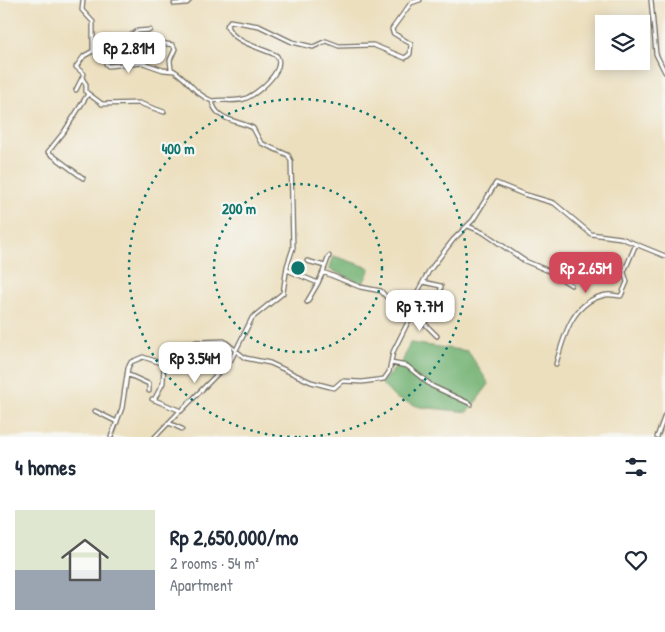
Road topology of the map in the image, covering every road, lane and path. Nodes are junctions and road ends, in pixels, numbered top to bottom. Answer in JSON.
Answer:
{"nodes":[{"id":1,"x":83,"y":0,"type":"edge"},
{"id":2,"x":190,"y":0,"type":"edge"},
{"id":3,"x":420,"y":0,"type":"edge"},
{"id":4,"x":651,"y":0,"type":"edge"},
{"id":5,"x":174,"y":4,"type":"dead end"},
{"id":6,"x":150,"y":30,"type":"dead end"},
{"id":7,"x":93,"y":51,"type":"junction"},
{"id":8,"x":129,"y":52,"type":"junction"},
{"id":9,"x":107,"y":55,"type":"junction"},
{"id":10,"x":176,"y":71,"type":"junction"},
{"id":11,"x":665,"y":72,"type":"edge"},
{"id":12,"x":82,"y":78,"type":"junction"},
{"id":13,"x":76,"y":90,"type":"dead end"},
{"id":14,"x":88,"y":94,"type":"junction"},
{"id":15,"x":212,"y":101,"type":"junction"},
{"id":16,"x":164,"y":112,"type":"dead end"},
{"id":17,"x":83,"y":178,"type":"dead end"},
{"id":18,"x":468,"y":226,"type":"junction"},
{"id":19,"x":636,"y":244,"type":"junction"},
{"id":20,"x":329,"y":256,"type":"dead end"},
{"id":21,"x":665,"y":256,"type":"edge"},
{"id":22,"x":307,"y":261,"type":"dead end"},
{"id":23,"x":326,"y":266,"type":"junction"},
{"id":24,"x":287,"y":270,"type":"junction"},
{"id":25,"x":323,"y":272,"type":"junction"},
{"id":26,"x":423,"y":282,"type":"junction"},
{"id":27,"x":318,"y":283,"type":"junction"},
{"id":28,"x":571,"y":285,"type":"dead end"},
{"id":29,"x":307,"y":302,"type":"dead end"},
{"id":30,"x":439,"y":302,"type":"dead end"},
{"id":31,"x":412,"y":305,"type":"junction"},
{"id":32,"x":412,"y":312,"type":"junction"},
{"id":33,"x":437,"y":336,"type":"dead end"},
{"id":34,"x":236,"y":351,"type":"junction"},
{"id":35,"x":391,"y":363,"type":"junction"},
{"id":36,"x":164,"y":364,"type":"junction"},
{"id":37,"x":556,"y":364,"type":"dead end"},
{"id":38,"x":127,"y":374,"type":"junction"},
{"id":39,"x":148,"y":392,"type":"dead end"},
{"id":40,"x":471,"y":404,"type":"dead end"},
{"id":41,"x":95,"y":411,"type":"dead end"},
{"id":42,"x":180,"y":412,"type":"junction"},
{"id":43,"x":665,"y":415,"type":"edge"},
{"id":44,"x":117,"y":422,"type":"junction"},
{"id":45,"x":168,"y":423,"type":"junction"},
{"id":46,"x":663,"y":428,"type":"edge"},
{"id":47,"x":182,"y":429,"type":"dead end"},
{"id":48,"x":111,"y":437,"type":"edge"},
{"id":49,"x":155,"y":437,"type":"edge"},
{"id":50,"x":657,"y":437,"type":"edge"}],
"edges":[{"from":1,"to":7,"type":"street"},
{"from":2,"to":5,"type":"street"},
{"from":3,"to":15,"type":"street"},
{"from":4,"to":11,"type":"street"},
{"from":6,"to":8,"type":"street"},
{"from":7,"to":9,"type":"street"},
{"from":7,"to":12,"type":"street"},
{"from":8,"to":9,"type":"street"},
{"from":8,"to":10,"type":"street"},
{"from":9,"to":10,"type":"street"},
{"from":10,"to":15,"type":"street"},
{"from":12,"to":13,"type":"street"},
{"from":12,"to":14,"type":"street"},
{"from":14,"to":16,"type":"street"},
{"from":14,"to":17,"type":"street"},
{"from":15,"to":24,"type":"street"},
{"from":18,"to":19,"type":"street"},
{"from":18,"to":26,"type":"street"},
{"from":18,"to":28,"type":"street"},
{"from":19,"to":21,"type":"street"},
{"from":19,"to":37,"type":"street"},
{"from":20,"to":23,"type":"street"},
{"from":22,"to":23,"type":"street"},
{"from":23,"to":25,"type":"street"},
{"from":24,"to":27,"type":"street"},
{"from":24,"to":34,"type":"street"},
{"from":25,"to":27,"type":"street"},
{"from":25,"to":31,"type":"street"},
{"from":26,"to":30,"type":"street"},
{"from":26,"to":31,"type":"street"},
{"from":27,"to":29,"type":"street"},
{"from":31,"to":32,"type":"street"},
{"from":32,"to":33,"type":"street"},
{"from":32,"to":35,"type":"street"},
{"from":34,"to":35,"type":"street"},
{"from":34,"to":36,"type":"street"},
{"from":34,"to":42,"type":"street"},
{"from":35,"to":40,"type":"street"},
{"from":36,"to":38,"type":"street"},
{"from":36,"to":42,"type":"street"},
{"from":38,"to":39,"type":"street"},
{"from":38,"to":44,"type":"street"},
{"from":41,"to":44,"type":"street"},
{"from":42,"to":45,"type":"street"},
{"from":43,"to":46,"type":"street"},
{"from":44,"to":48,"type":"street"},
{"from":45,"to":47,"type":"street"},
{"from":45,"to":49,"type":"street"},
{"from":46,"to":50,"type":"street"}]}
